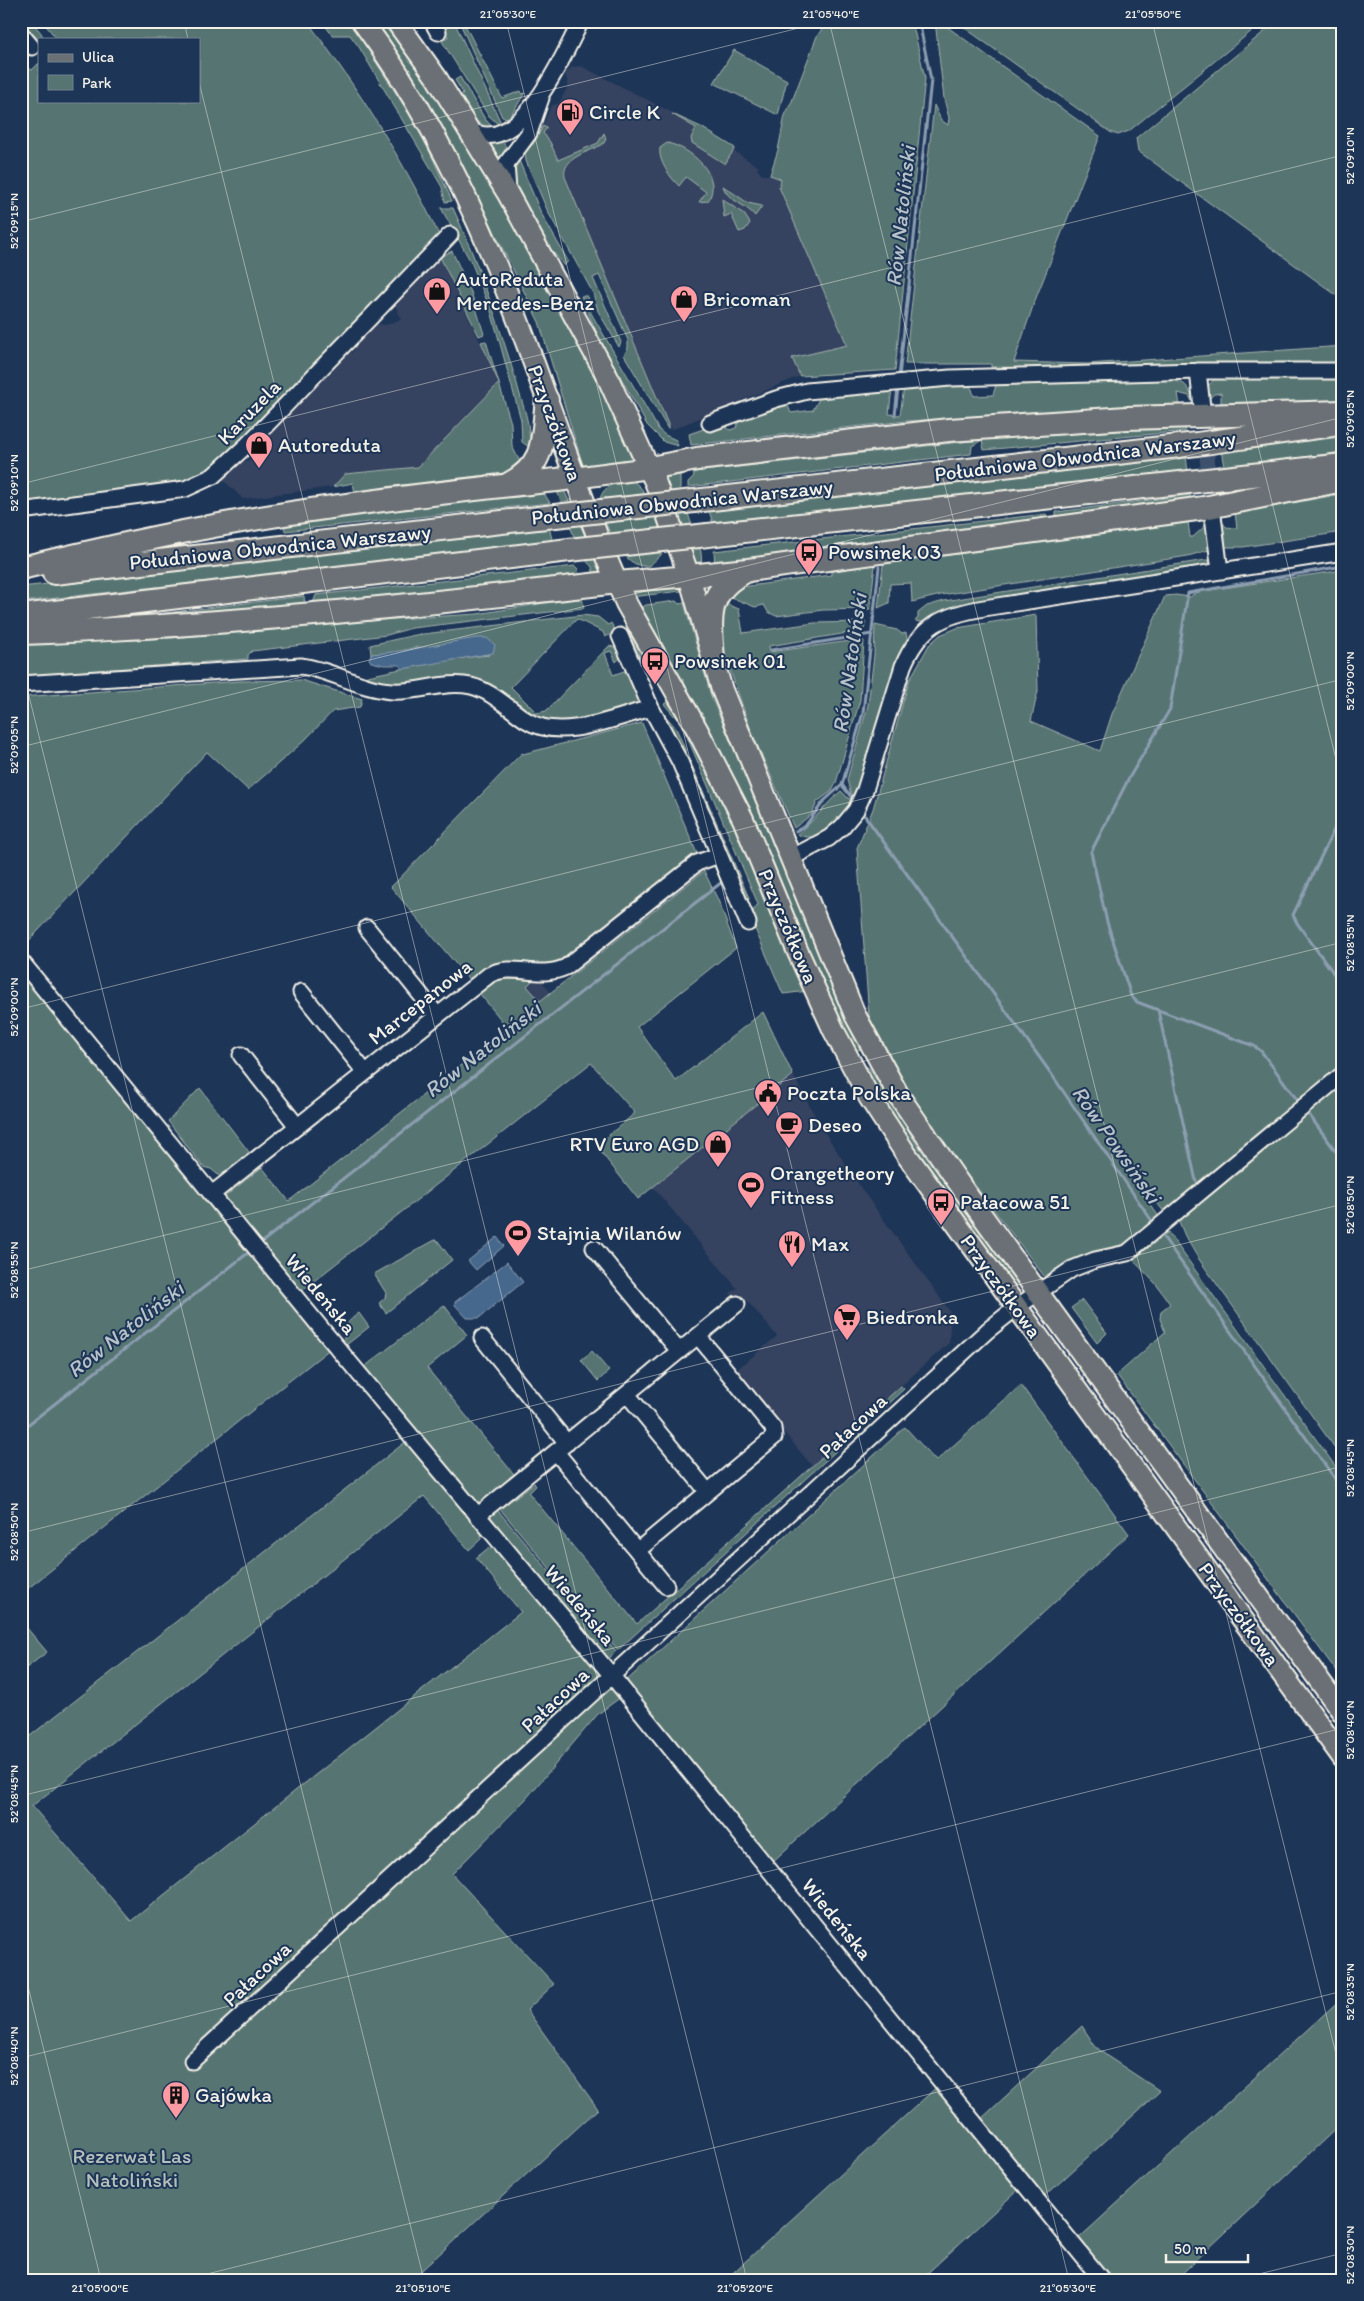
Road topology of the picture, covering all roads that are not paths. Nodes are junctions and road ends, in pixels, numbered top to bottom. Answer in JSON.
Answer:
{"nodes":[{"id":1,"x":362,"y":21,"type":"edge"},
{"id":2,"x":396,"y":21,"type":"edge"},
{"id":3,"x":581,"y":21,"type":"edge"},
{"id":4,"x":21,"y":34,"type":"edge"},
{"id":5,"x":32,"y":47,"type":"dead end"},
{"id":6,"x":541,"y":96,"type":"junction"},
{"id":7,"x":470,"y":130,"type":"junction"},
{"id":8,"x":508,"y":194,"type":"junction"},
{"id":9,"x":450,"y":235,"type":"dead end"},
{"id":10,"x":1198,"y":371,"type":"junction"},
{"id":11,"x":1343,"y":371,"type":"edge"},
{"id":12,"x":547,"y":400,"type":"junction"},
{"id":13,"x":1202,"y":407,"type":"tunnel mouth"},
{"id":14,"x":1343,"y":412,"type":"edge"},
{"id":15,"x":710,"y":423,"type":"dead end"},
{"id":16,"x":1343,"y":424,"type":"edge"},
{"id":17,"x":1343,"y":465,"type":"edge"},
{"id":18,"x":650,"y":468,"type":"junction"},
{"id":19,"x":574,"y":478,"type":"junction"},
{"id":20,"x":1343,"y":480,"type":"edge"},
{"id":21,"x":506,"y":485,"type":"junction"},
{"id":22,"x":21,"y":511,"type":"edge"},
{"id":23,"x":1213,"y":516,"type":"tunnel mouth"},
{"id":24,"x":1343,"y":552,"type":"edge"},
{"id":25,"x":21,"y":568,"type":"edge"},
{"id":26,"x":748,"y":570,"type":"junction"},
{"id":27,"x":1220,"y":571,"type":"junction"},
{"id":28,"x":689,"y":576,"type":"junction"},
{"id":29,"x":21,"y":577,"type":"edge"},
{"id":30,"x":617,"y":582,"type":"junction"},
{"id":31,"x":21,"y":616,"type":"edge"},
{"id":32,"x":21,"y":633,"type":"edge"},
{"id":33,"x":620,"y":636,"type":"dead end"},
{"id":34,"x":713,"y":662,"type":"junction"},
{"id":35,"x":21,"y":684,"type":"edge"},
{"id":36,"x":651,"y":708,"type":"junction"},
{"id":37,"x":719,"y":854,"type":"junction"},
{"id":38,"x":791,"y":858,"type":"junction"},
{"id":39,"x":748,"y":923,"type":"dead end"},
{"id":40,"x":367,"y":928,"type":"dead end"},
{"id":41,"x":21,"y":961,"type":"edge"},
{"id":42,"x":301,"y":992,"type":"dead end"},
{"id":43,"x":437,"y":1015,"type":"junction"},
{"id":44,"x":241,"y":1055,"type":"dead end"},
{"id":45,"x":850,"y":1062,"type":"junction"},
{"id":46,"x":884,"y":1071,"type":"junction"},
{"id":47,"x":365,"y":1072,"type":"junction"},
{"id":48,"x":1343,"y":1074,"type":"edge"},
{"id":49,"x":297,"y":1126,"type":"junction"},
{"id":50,"x":212,"y":1194,"type":"junction"},
{"id":51,"x":594,"y":1248,"type":"dead end"},
{"id":52,"x":1038,"y":1292,"type":"junction"},
{"id":53,"x":736,"y":1304,"type":"dead end"},
{"id":54,"x":1016,"y":1307,"type":"junction"},
{"id":55,"x":698,"y":1336,"type":"junction"},
{"id":56,"x":482,"y":1338,"type":"dead end"},
{"id":57,"x":679,"y":1351,"type":"junction"},
{"id":58,"x":627,"y":1394,"type":"junction"},
{"id":59,"x":561,"y":1447,"type":"junction"},
{"id":60,"x":708,"y":1492,"type":"junction"},
{"id":61,"x":477,"y":1516,"type":"junction"},
{"id":62,"x":637,"y":1551,"type":"junction"},
{"id":63,"x":666,"y":1586,"type":"dead end"},
{"id":64,"x":612,"y":1676,"type":"junction"},
{"id":65,"x":1300,"y":1700,"type":"junction"},
{"id":66,"x":1339,"y":1708,"type":"edge"},
{"id":67,"x":1343,"y":1758,"type":"edge"},
{"id":68,"x":192,"y":2062,"type":"dead end"},
{"id":69,"x":1102,"y":2280,"type":"edge"}],
"edges":[{"from":1,"to":12,"type":"main road","name":"Przyczółkowa"},
{"from":2,"to":7,"type":"main road","name":"Przyczółkowa"},
{"from":3,"to":6,"type":"street"},
{"from":4,"to":5,"type":"street"},
{"from":6,"to":7,"type":"street"},
{"from":6,"to":8,"type":"street"},
{"from":7,"to":8,"type":"main road","name":"Przyczółkowa"},
{"from":8,"to":18,"type":"main road","name":"Przyczółkowa"},
{"from":9,"to":22,"type":"street","name":"Karuzela"},
{"from":10,"to":11,"type":"street"},
{"from":10,"to":13,"type":"street"},
{"from":10,"to":15,"type":"street"},
{"from":12,"to":19,"type":"main road","name":"Przyczółkowa"},
{"from":12,"to":21,"type":"highway"},
{"from":14,"to":18,"type":"highway"},
{"from":16,"to":29,"type":"highway","name":"Południowa Obwodnica Warszawy","bridge":true},
{"from":17,"to":31,"type":"highway","name":"Południowa Obwodnica Warszawy","bridge":true},
{"from":18,"to":19,"type":"main road"},
{"from":18,"to":28,"type":"main road","name":"Przyczółkowa"},
{"from":19,"to":21,"type":"highway"},
{"from":19,"to":30,"type":"main road","name":"Przyczółkowa"},
{"from":20,"to":26,"type":"highway"},
{"from":21,"to":25,"type":"highway"},
{"from":23,"to":27,"type":"street"},
{"from":24,"to":27,"type":"street"},
{"from":26,"to":28,"type":"highway"},
{"from":26,"to":34,"type":"highway"},
{"from":27,"to":38,"type":"street"},
{"from":28,"to":30,"type":"main road"},
{"from":28,"to":34,"type":"main road","name":"Przyczółkowa"},
{"from":30,"to":32,"type":"highway"},
{"from":30,"to":45,"type":"main road","name":"Przyczółkowa"},
{"from":33,"to":36,"type":"street","name":"Przyczółkowa"},
{"from":34,"to":38,"type":"main road","name":"Przyczółkowa"},
{"from":35,"to":36,"type":"street"},
{"from":36,"to":37,"type":"street","name":"Przyczółkowa"},
{"from":37,"to":39,"type":"street","name":"Przyczółkowa"},
{"from":37,"to":43,"type":"street","name":"Marcepanowa"},
{"from":38,"to":46,"type":"main road","name":"Przyczółkowa"},
{"from":40,"to":43,"type":"street"},
{"from":41,"to":50,"type":"street","name":"Wiedeńska"},
{"from":42,"to":47,"type":"street"},
{"from":43,"to":47,"type":"street","name":"Marcepanowa"},
{"from":44,"to":49,"type":"street"},
{"from":45,"to":46,"type":"main road"},
{"from":45,"to":54,"type":"main road","name":"Przyczółkowa"},
{"from":46,"to":52,"type":"main road","name":"Przyczółkowa"},
{"from":47,"to":49,"type":"street","name":"Marcepanowa"},
{"from":48,"to":52,"type":"street","name":"Pałacowa"},
{"from":49,"to":50,"type":"street","name":"Marcepanowa"},
{"from":50,"to":61,"type":"street","name":"Wiedeńska"},
{"from":51,"to":57,"type":"street"},
{"from":52,"to":54,"type":"street","name":"Pałacowa"},
{"from":52,"to":66,"type":"main road","name":"Przyczółkowa"},
{"from":53,"to":55,"type":"street"},
{"from":54,"to":64,"type":"street","name":"Pałacowa"},
{"from":54,"to":65,"type":"main road","name":"Przyczółkowa"},
{"from":55,"to":57,"type":"street"},
{"from":55,"to":60,"type":"street"},
{"from":56,"to":59,"type":"street"},
{"from":57,"to":58,"type":"street"},
{"from":58,"to":59,"type":"street"},
{"from":58,"to":60,"type":"street"},
{"from":59,"to":61,"type":"street"},
{"from":59,"to":62,"type":"street"},
{"from":60,"to":62,"type":"street"},
{"from":61,"to":64,"type":"street","name":"Wiedeńska"},
{"from":62,"to":63,"type":"street"},
{"from":64,"to":68,"type":"street","name":"Pałacowa"},
{"from":64,"to":69,"type":"street","name":"Wiedeńska"},
{"from":65,"to":66,"type":"main road"},
{"from":65,"to":67,"type":"main road","name":"Przyczółkowa"}]}
